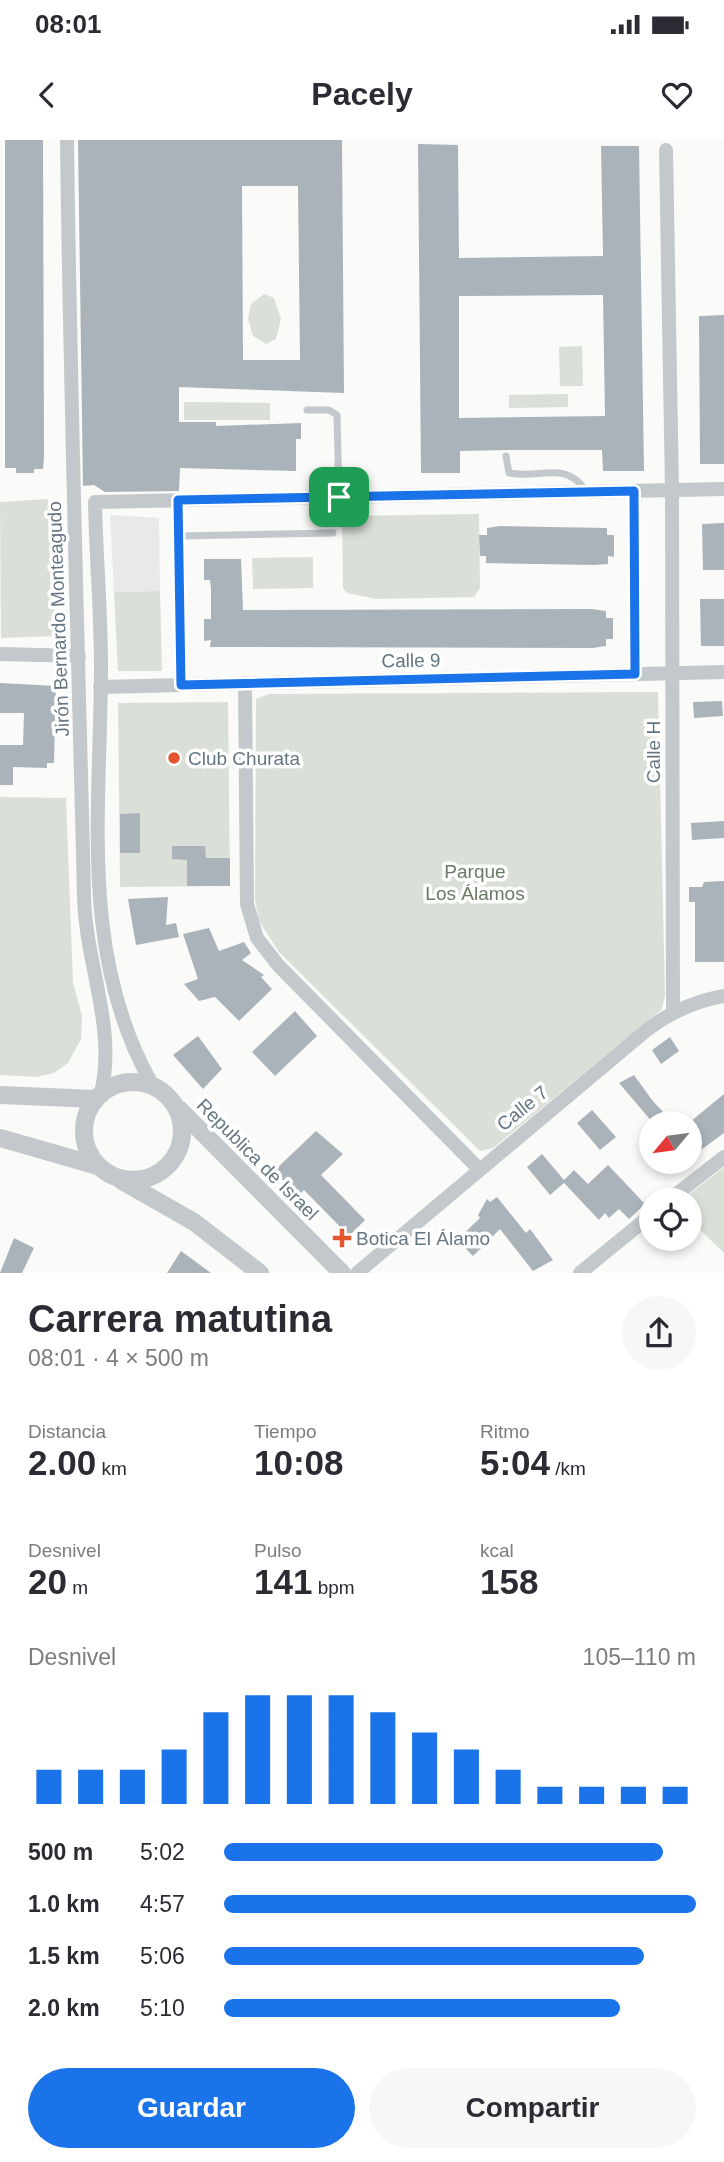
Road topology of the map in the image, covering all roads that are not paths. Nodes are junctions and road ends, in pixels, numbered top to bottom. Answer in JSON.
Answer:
{"nodes":[{"id":1,"x":67,"y":140,"type":"edge"},
{"id":2,"x":666,"y":150,"type":"dead end"},
{"id":3,"x":307,"y":410,"type":"dead end"},
{"id":4,"x":506,"y":456,"type":"dead end"},
{"id":5,"x":724,"y":489,"type":"edge"},
{"id":6,"x":672,"y":490,"type":"junction"},
{"id":7,"x":634,"y":491,"type":"junction"},
{"id":8,"x":587,"y":492,"type":"junction"},
{"id":9,"x":339,"y":497,"type":"junction"},
{"id":10,"x":178,"y":500,"type":"junction"},
{"id":11,"x":333,"y":533,"type":"dead end"},
{"id":12,"x":178,"y":536,"type":"junction"},
{"id":13,"x":0,"y":654,"type":"edge"},
{"id":14,"x":79,"y":656,"type":"junction"},
{"id":15,"x":724,"y":672,"type":"edge"},
{"id":16,"x":635,"y":674,"type":"junction"},
{"id":17,"x":672,"y":674,"type":"junction"},
{"id":18,"x":245,"y":683,"type":"junction"},
{"id":19,"x":181,"y":685,"type":"junction"},
{"id":20,"x":100,"y":687,"type":"junction"},
{"id":21,"x":724,"y":996,"type":"edge"},
{"id":22,"x":673,"y":1013,"type":"junction"},
{"id":23,"x":153,"y":1086,"type":"junction"},
{"id":24,"x":0,"y":1095,"type":"edge"},
{"id":25,"x":98,"y":1096,"type":"junction"},
{"id":26,"x":174,"y":1104,"type":"junction"},
{"id":27,"x":0,"y":1138,"type":"edge"},
{"id":28,"x":724,"y":1157,"type":"edge"},
{"id":29,"x":98,"y":1166,"type":"junction"},
{"id":30,"x":479,"y":1169,"type":"junction"},
{"id":31,"x":118,"y":1180,"type":"junction"},
{"id":32,"x":685,"y":1188,"type":"edge"},
{"id":33,"x":639,"y":1225,"type":"edge"},
{"id":34,"x":583,"y":1272,"type":"edge"},
{"id":35,"x":260,"y":1273,"type":"edge"},
{"id":36,"x":341,"y":1273,"type":"edge"},
{"id":37,"x":357,"y":1273,"type":"edge"}],
"edges":[{"from":1,"to":14,"type":"street","name":"Jirón Bernardo Monteagudo"},
{"from":2,"to":6,"type":"street","name":"Calle H"},
{"from":3,"to":9,"type":"lane"},
{"from":4,"to":8,"type":"lane"},
{"from":5,"to":6,"type":"street"},
{"from":6,"to":7,"type":"street"},
{"from":6,"to":17,"type":"street","name":"Calle H"},
{"from":7,"to":8,"type":"street"},
{"from":7,"to":16,"type":"lane"},
{"from":8,"to":9,"type":"street"},
{"from":9,"to":10,"type":"street"},
{"from":10,"to":12,"type":"lane"},
{"from":10,"to":20,"type":"street","name":"Jirón Bernardo Monteagudo"},
{"from":11,"to":12,"type":"lane"},
{"from":12,"to":19,"type":"lane"},
{"from":13,"to":14,"type":"street"},
{"from":14,"to":25,"type":"street","name":"Jirón Bernardo Monteagudo"},
{"from":15,"to":17,"type":"street","name":"Calle 9"},
{"from":16,"to":17,"type":"street","name":"Calle 9"},
{"from":16,"to":18,"type":"street","name":"Calle 9"},
{"from":17,"to":22,"type":"street","name":"Calle H"},
{"from":18,"to":19,"type":"street","name":"Calle 9"},
{"from":18,"to":30,"type":"street"},
{"from":19,"to":20,"type":"street","name":"Calle 9"},
{"from":20,"to":23,"type":"street","name":"Jirón Bernardo Monteagudo"},
{"from":21,"to":22,"type":"street","name":"Calle 7"},
{"from":22,"to":30,"type":"street","name":"Calle 7"},
{"from":23,"to":25,"type":"street"},
{"from":23,"to":26,"type":"street"},
{"from":24,"to":25,"type":"street"},
{"from":25,"to":29,"type":"street"},
{"from":26,"to":31,"type":"street"},
{"from":26,"to":36,"type":"street","name":"Republica de Israel"},
{"from":27,"to":29,"type":"street"},
{"from":28,"to":32,"type":"street"},
{"from":29,"to":31,"type":"street"},
{"from":30,"to":37,"type":"street","name":"Calle 7"},
{"from":31,"to":35,"type":"street"},
{"from":33,"to":34,"type":"street"}]}
